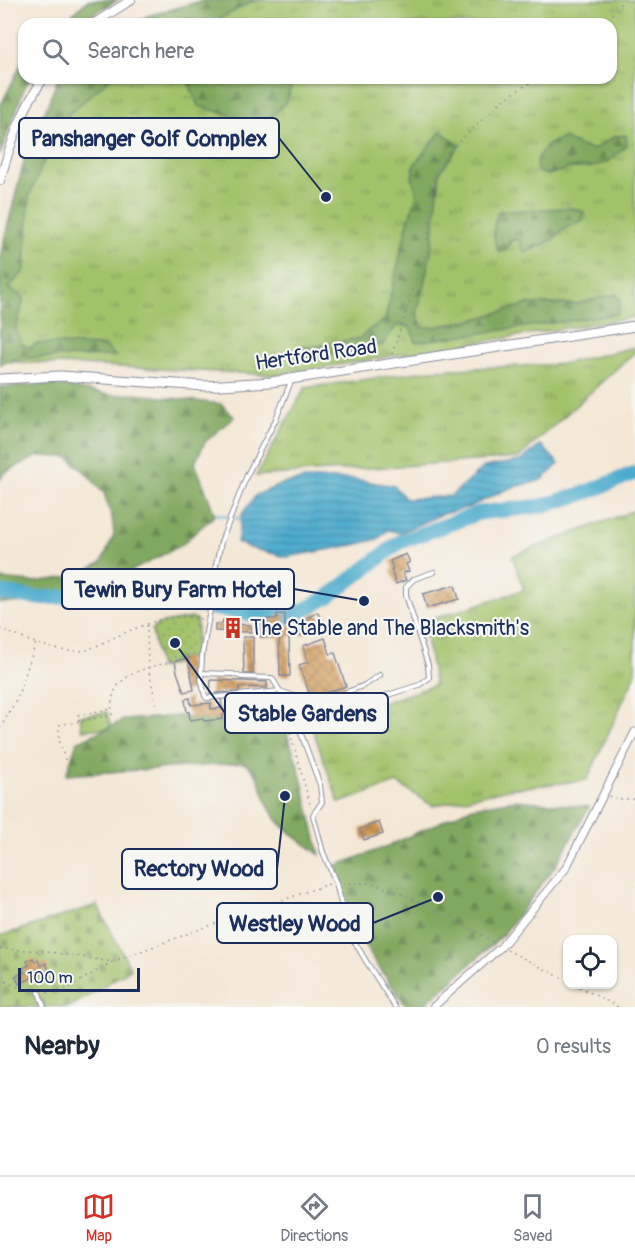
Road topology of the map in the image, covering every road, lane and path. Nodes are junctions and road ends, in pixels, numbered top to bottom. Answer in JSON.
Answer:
{"nodes":[{"id":1,"x":131,"y":0,"type":"edge"},
{"id":2,"x":623,"y":0,"type":"edge"},
{"id":3,"x":102,"y":18,"type":"edge"},
{"id":4,"x":610,"y":18,"type":"edge"},
{"id":5,"x":40,"y":84,"type":"edge"},
{"id":6,"x":527,"y":84,"type":"edge"},
{"id":7,"x":0,"y":182,"type":"edge"},
{"id":8,"x":635,"y":326,"type":"edge"},
{"id":9,"x":389,"y":363,"type":"junction"},
{"id":10,"x":0,"y":379,"type":"edge"},
{"id":11,"x":292,"y":379,"type":"junction"},
{"id":12,"x":434,"y":572,"type":"dead end"},
{"id":13,"x":208,"y":621,"type":"junction"},
{"id":14,"x":147,"y":624,"type":"junction"},
{"id":15,"x":0,"y":628,"type":"edge"},
{"id":16,"x":36,"y":642,"type":"junction"},
{"id":17,"x":202,"y":655,"type":"junction"},
{"id":18,"x":148,"y":668,"type":"junction"},
{"id":19,"x":201,"y":673,"type":"junction"},
{"id":20,"x":380,"y":675,"type":"dead end"},
{"id":21,"x":280,"y":691,"type":"junction"},
{"id":22,"x":156,"y":704,"type":"dead end"},
{"id":23,"x":111,"y":709,"type":"junction"},
{"id":24,"x":300,"y":709,"type":"junction"},
{"id":25,"x":285,"y":716,"type":"junction"},
{"id":26,"x":79,"y":721,"type":"junction"},
{"id":27,"x":304,"y":722,"type":"junction"},
{"id":28,"x":0,"y":728,"type":"edge"},
{"id":29,"x":635,"y":732,"type":"edge"},
{"id":30,"x":65,"y":760,"type":"dead end"},
{"id":31,"x":604,"y":795,"type":"junction"},
{"id":32,"x":635,"y":799,"type":"edge"},
{"id":33,"x":313,"y":815,"type":"junction"},
{"id":34,"x":336,"y":883,"type":"junction"},
{"id":35,"x":501,"y":947,"type":"junction"},
{"id":36,"x":0,"y":949,"type":"edge"},
{"id":37,"x":112,"y":962,"type":"junction"},
{"id":38,"x":0,"y":979,"type":"edge"},
{"id":39,"x":563,"y":979,"type":"edge"},
{"id":40,"x":584,"y":989,"type":"edge"},
{"id":41,"x":40,"y":994,"type":"junction"},
{"id":42,"x":44,"y":1007,"type":"edge"},
{"id":43,"x":395,"y":1007,"type":"edge"},
{"id":44,"x":433,"y":1007,"type":"edge"},
{"id":45,"x":618,"y":1007,"type":"edge"}],
"edges":[{"from":1,"to":3,"type":"street"},
{"from":2,"to":4,"type":"path"},
{"from":5,"to":7,"type":"street"},
{"from":6,"to":9,"type":"path"},
{"from":8,"to":9,"type":"main road","name":"Hertford Road"},
{"from":9,"to":11,"type":"main road","name":"Hertford Road"},
{"from":10,"to":11,"type":"main road","name":"Hertford Road"},
{"from":11,"to":13,"type":"lane"},
{"from":12,"to":27,"type":"lane"},
{"from":13,"to":14,"type":"path"},
{"from":13,"to":17,"type":"lane"},
{"from":14,"to":16,"type":"path"},
{"from":14,"to":18,"type":"path"},
{"from":15,"to":16,"type":"path"},
{"from":16,"to":28,"type":"path"},
{"from":17,"to":18,"type":"path"},
{"from":17,"to":19,"type":"lane"},
{"from":18,"to":22,"type":"path"},
{"from":18,"to":23,"type":"path"},
{"from":19,"to":21,"type":"lane"},
{"from":19,"to":21,"type":"lane"},
{"from":20,"to":24,"type":"lane"},
{"from":21,"to":24,"type":"lane"},
{"from":21,"to":25,"type":"lane"},
{"from":23,"to":26,"type":"path"},
{"from":23,"to":26,"type":"path"},
{"from":24,"to":25,"type":"lane"},
{"from":24,"to":27,"type":"lane"},
{"from":25,"to":33,"type":"path"},
{"from":26,"to":30,"type":"path"},
{"from":27,"to":33,"type":"lane"},
{"from":29,"to":31,"type":"street"},
{"from":31,"to":32,"type":"path"},
{"from":31,"to":35,"type":"street"},
{"from":33,"to":34,"type":"lane"},
{"from":34,"to":35,"type":"path"},
{"from":34,"to":37,"type":"path"},
{"from":34,"to":43,"type":"lane"},
{"from":35,"to":39,"type":"path"},
{"from":35,"to":44,"type":"street"},
{"from":36,"to":37,"type":"path"},
{"from":37,"to":41,"type":"path"},
{"from":38,"to":41,"type":"path"},
{"from":40,"to":45,"type":"path"},
{"from":41,"to":42,"type":"lane"}]}
